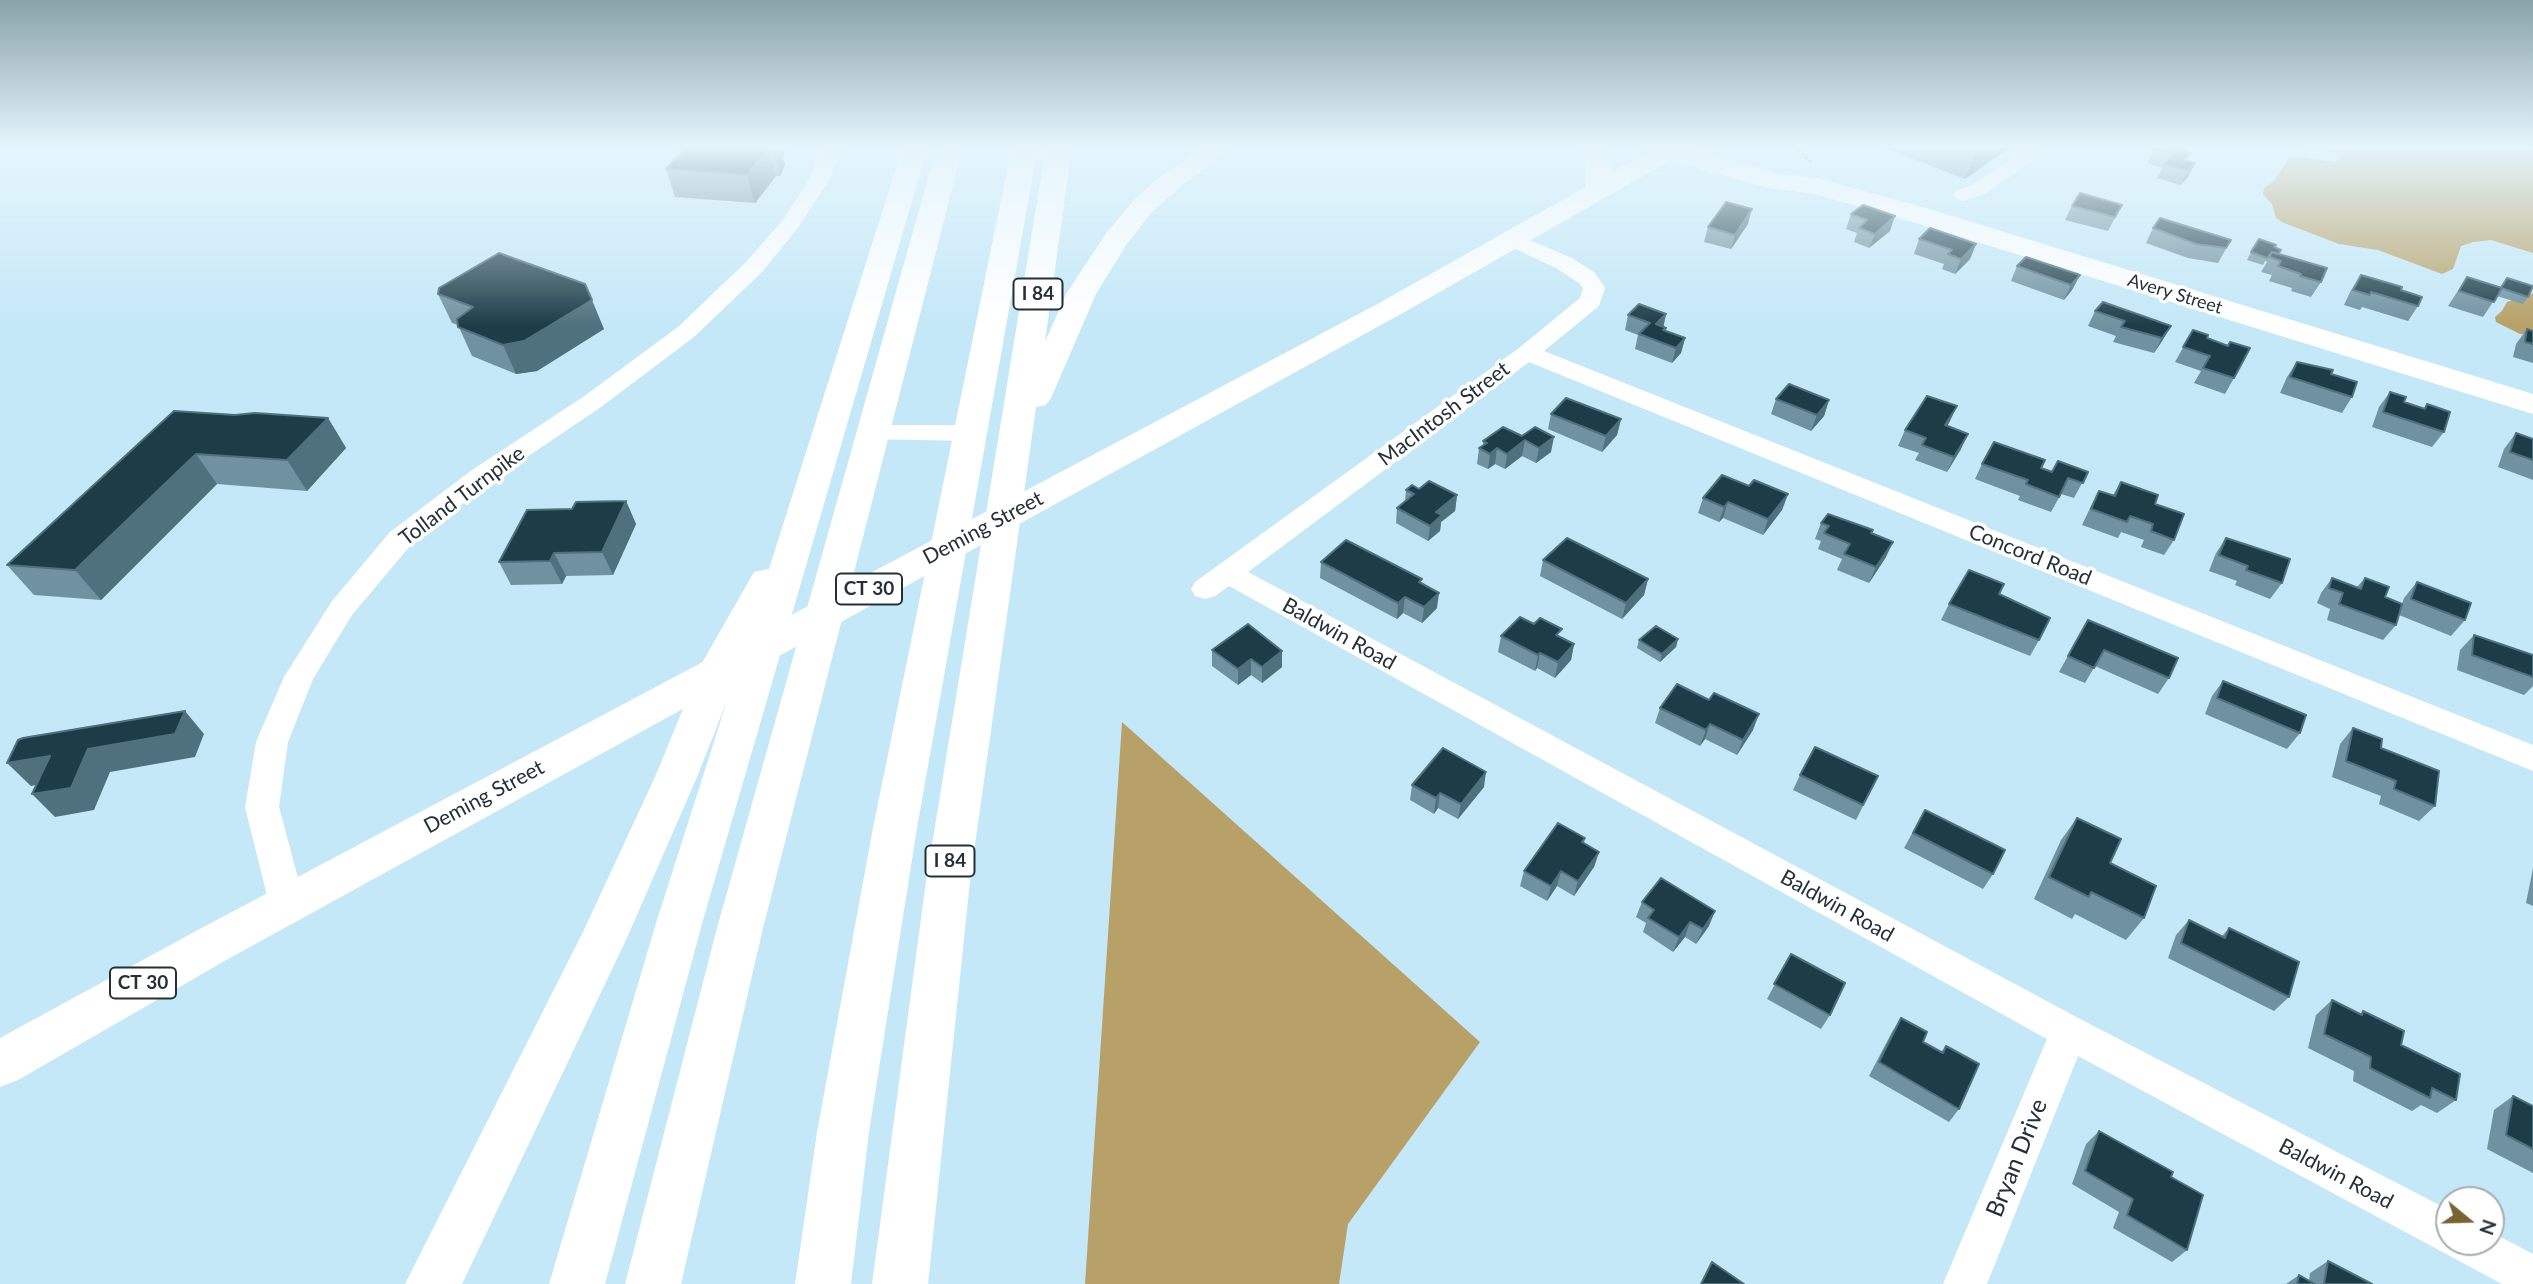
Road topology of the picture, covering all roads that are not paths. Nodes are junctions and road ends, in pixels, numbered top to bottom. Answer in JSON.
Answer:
{"nodes":[{"id":1,"x":802,"y":206,"type":"edge"},
{"id":2,"x":898,"y":206,"type":"edge"},
{"id":3,"x":934,"y":206,"type":"edge"},
{"id":4,"x":1014,"y":206,"type":"edge"},
{"id":5,"x":1050,"y":206,"type":"edge"},
{"id":6,"x":1143,"y":206,"type":"edge"},
{"id":7,"x":1570,"y":206,"type":"edge"},
{"id":8,"x":1912,"y":206,"type":"edge"},
{"id":9,"x":1513,"y":239,"type":"junction"},
{"id":10,"x":1527,"y":353,"type":"junction"},
{"id":11,"x":2533,"y":404,"type":"edge"},
{"id":12,"x":875,"y":433,"type":"junction"},
{"id":13,"x":971,"y":433,"type":"junction"},
{"id":14,"x":1015,"y":441,"type":"junction"},
{"id":15,"x":804,"y":515,"type":"junction"},
{"id":16,"x":1216,"y":581,"type":"joint"},
{"id":17,"x":2533,"y":758,"type":"edge"},
{"id":18,"x":287,"y":904,"type":"junction"},
{"id":19,"x":2069,"y":1032,"type":"junction"},
{"id":20,"x":0,"y":1064,"type":"edge"},
{"id":21,"x":2435,"y":1226,"type":"edge"},
{"id":22,"x":2493,"y":1256,"type":"edge"},
{"id":23,"x":2533,"y":1277,"type":"edge"},
{"id":24,"x":433,"y":1284,"type":"edge"},
{"id":25,"x":577,"y":1284,"type":"edge"},
{"id":26,"x":653,"y":1284,"type":"edge"},
{"id":27,"x":822,"y":1284,"type":"edge"},
{"id":28,"x":900,"y":1284,"type":"edge"},
{"id":29,"x":1965,"y":1284,"type":"edge"}],
"edges":[{"from":1,"to":18,"type":"street","name":"Tolland Turnpike"},
{"from":2,"to":15,"type":"main road"},
{"from":3,"to":12,"type":"main road"},
{"from":4,"to":13,"type":"main road"},
{"from":5,"to":14,"type":"main road","number":"I 84"},
{"from":6,"to":14,"type":"main road"},
{"from":7,"to":9,"type":"main road","name":"Deming Street","number":"CT 30"},
{"from":8,"to":11,"type":"main road","name":"Avery Street"},
{"from":9,"to":10,"type":"street","name":"MacIntosh Street"},
{"from":9,"to":18,"type":"main road","name":"Deming Street","number":"CT 30"},
{"from":10,"to":16,"type":"street","name":"MacIntosh Street"},
{"from":10,"to":17,"type":"street","name":"Concord Road"},
{"from":12,"to":13,"type":"street"},
{"from":12,"to":26,"type":"main road"},
{"from":13,"to":27,"type":"main road"},
{"from":14,"to":28,"type":"main road","number":"I 84"},
{"from":15,"to":24,"type":"main road"},
{"from":15,"to":25,"type":"main road"},
{"from":16,"to":19,"type":"street","name":"Baldwin Road"},
{"from":18,"to":20,"type":"main road","number":"CT 30"},
{"from":19,"to":21,"type":"street","name":"Baldwin Road"},
{"from":19,"to":29,"type":"street","name":"Bryan Drive"},
{"from":22,"to":23,"type":"street"}]}
